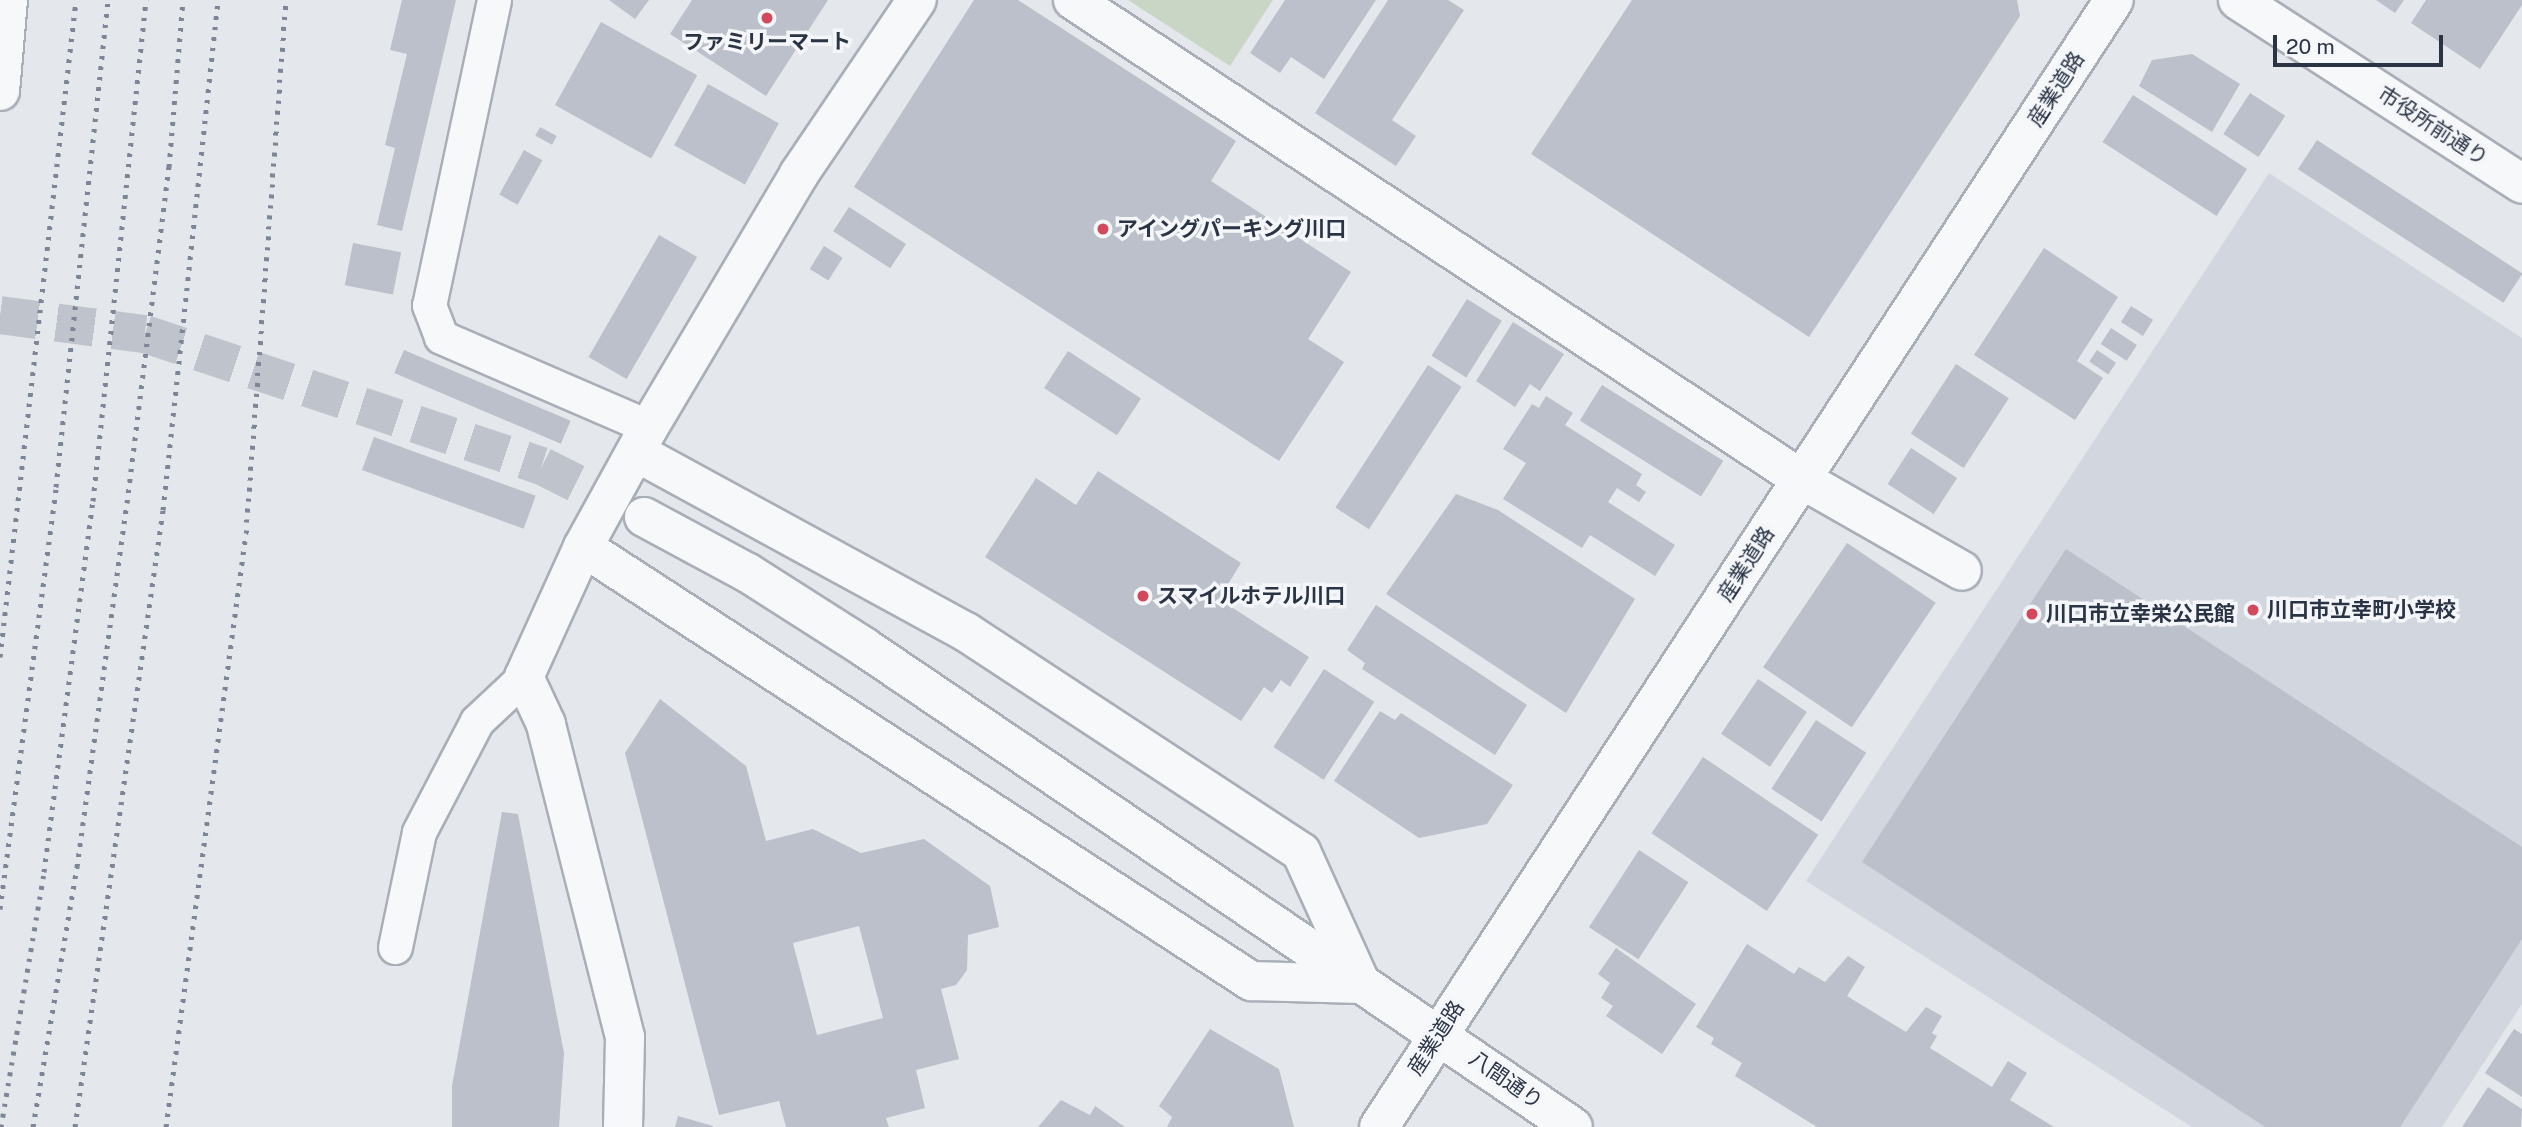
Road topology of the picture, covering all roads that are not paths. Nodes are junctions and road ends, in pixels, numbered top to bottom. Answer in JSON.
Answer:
{"nodes":[{"id":1,"x":8,"y":0,"type":"edge"},
{"id":2,"x":494,"y":0,"type":"edge"},
{"id":3,"x":916,"y":0,"type":"edge"},
{"id":4,"x":1073,"y":0,"type":"edge"},
{"id":5,"x":2238,"y":0,"type":"edge"},
{"id":6,"x":2107,"y":3,"type":"edge"},
{"id":7,"x":0,"y":91,"type":"edge"},
{"id":8,"x":2522,"y":184,"type":"edge"},
{"id":9,"x":643,"y":439,"type":"junction"},
{"id":10,"x":1801,"y":480,"type":"junction"},
{"id":11,"x":644,"y":517,"type":"tunnel mouth"},
{"id":12,"x":583,"y":547,"type":"junction"},
{"id":13,"x":1962,"y":571,"type":"dead end"},
{"id":14,"x":524,"y":677,"type":"junction"},
{"id":15,"x":395,"y":947,"type":"dead end"},
{"id":16,"x":1361,"y":984,"type":"junction"},
{"id":17,"x":1438,"y":1034,"type":"junction"},
{"id":18,"x":623,"y":1127,"type":"edge"},
{"id":19,"x":1379,"y":1127,"type":"edge"},
{"id":20,"x":1573,"y":1127,"type":"edge"}],
"edges":[{"from":1,"to":7,"type":"street"},
{"from":2,"to":9,"type":"lane"},
{"from":3,"to":9,"type":"street"},
{"from":4,"to":10,"type":"street"},
{"from":5,"to":8,"type":"street","name":"市役所前通り"},
{"from":6,"to":10,"type":"street","name":"産業道路"},
{"from":9,"to":12,"type":"street"},
{"from":9,"to":16,"type":"street"},
{"from":10,"to":13,"type":"street"},
{"from":10,"to":17,"type":"street","name":"産業道路"},
{"from":11,"to":16,"type":"street","name":"八間通り"},
{"from":12,"to":14,"type":"street"},
{"from":12,"to":16,"type":"street"},
{"from":14,"to":15,"type":"lane"},
{"from":14,"to":18,"type":"street"},
{"from":16,"to":17,"type":"street","name":"八間通り"},
{"from":17,"to":19,"type":"street","name":"産業道路"},
{"from":17,"to":20,"type":"street","name":"八間通り"}]}
